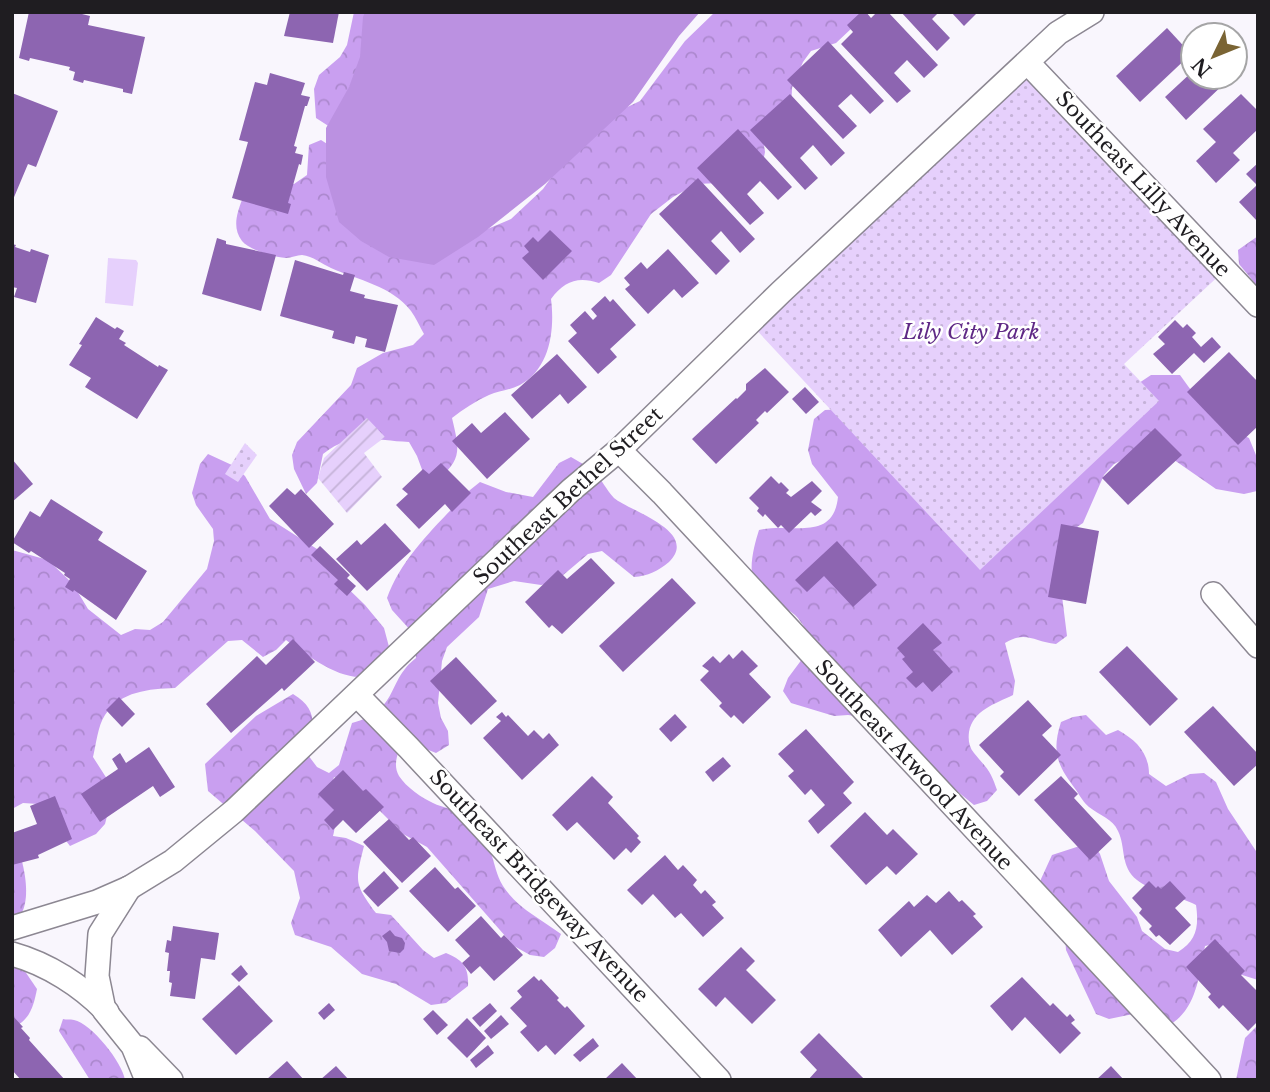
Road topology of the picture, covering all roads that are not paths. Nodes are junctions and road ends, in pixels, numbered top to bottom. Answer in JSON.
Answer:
{"nodes":[{"id":1,"x":1092,"y":12,"type":"edge"},
{"id":2,"x":1028,"y":62,"type":"junction"},
{"id":3,"x":1258,"y":305,"type":"edge"},
{"id":4,"x":619,"y":450,"type":"junction"},
{"id":5,"x":1213,"y":594,"type":"dead end"},
{"id":6,"x":1258,"y":646,"type":"edge"},
{"id":7,"x":357,"y":695,"type":"junction"},
{"id":8,"x":129,"y":888,"type":"junction"},
{"id":9,"x":12,"y":928,"type":"edge"},
{"id":10,"x":12,"y":954,"type":"edge"},
{"id":11,"x":104,"y":1010,"type":"junction"},
{"id":12,"x":146,"y":1080,"type":"edge"},
{"id":13,"x":171,"y":1080,"type":"edge"},
{"id":14,"x":719,"y":1080,"type":"edge"},
{"id":15,"x":1209,"y":1080,"type":"edge"}],
"edges":[{"from":1,"to":2,"type":"street","name":"Southeast Bethel Street"},
{"from":2,"to":3,"type":"street","name":"Southeast Lilly Avenue"},
{"from":2,"to":4,"type":"street","name":"Southeast Bethel Street"},
{"from":4,"to":7,"type":"street","name":"Southeast Bethel Street"},
{"from":4,"to":15,"type":"street","name":"Southeast Atwood Avenue"},
{"from":5,"to":6,"type":"street"},
{"from":7,"to":8,"type":"street","name":"Southeast Bethel Street"},
{"from":7,"to":14,"type":"street","name":"Southeast Bridgeway Avenue"},
{"from":8,"to":9,"type":"street","name":"Southeast Bethel Street"},
{"from":8,"to":11,"type":"street"},
{"from":10,"to":11,"type":"street"},
{"from":11,"to":12,"type":"street"},
{"from":11,"to":13,"type":"street"}]}
